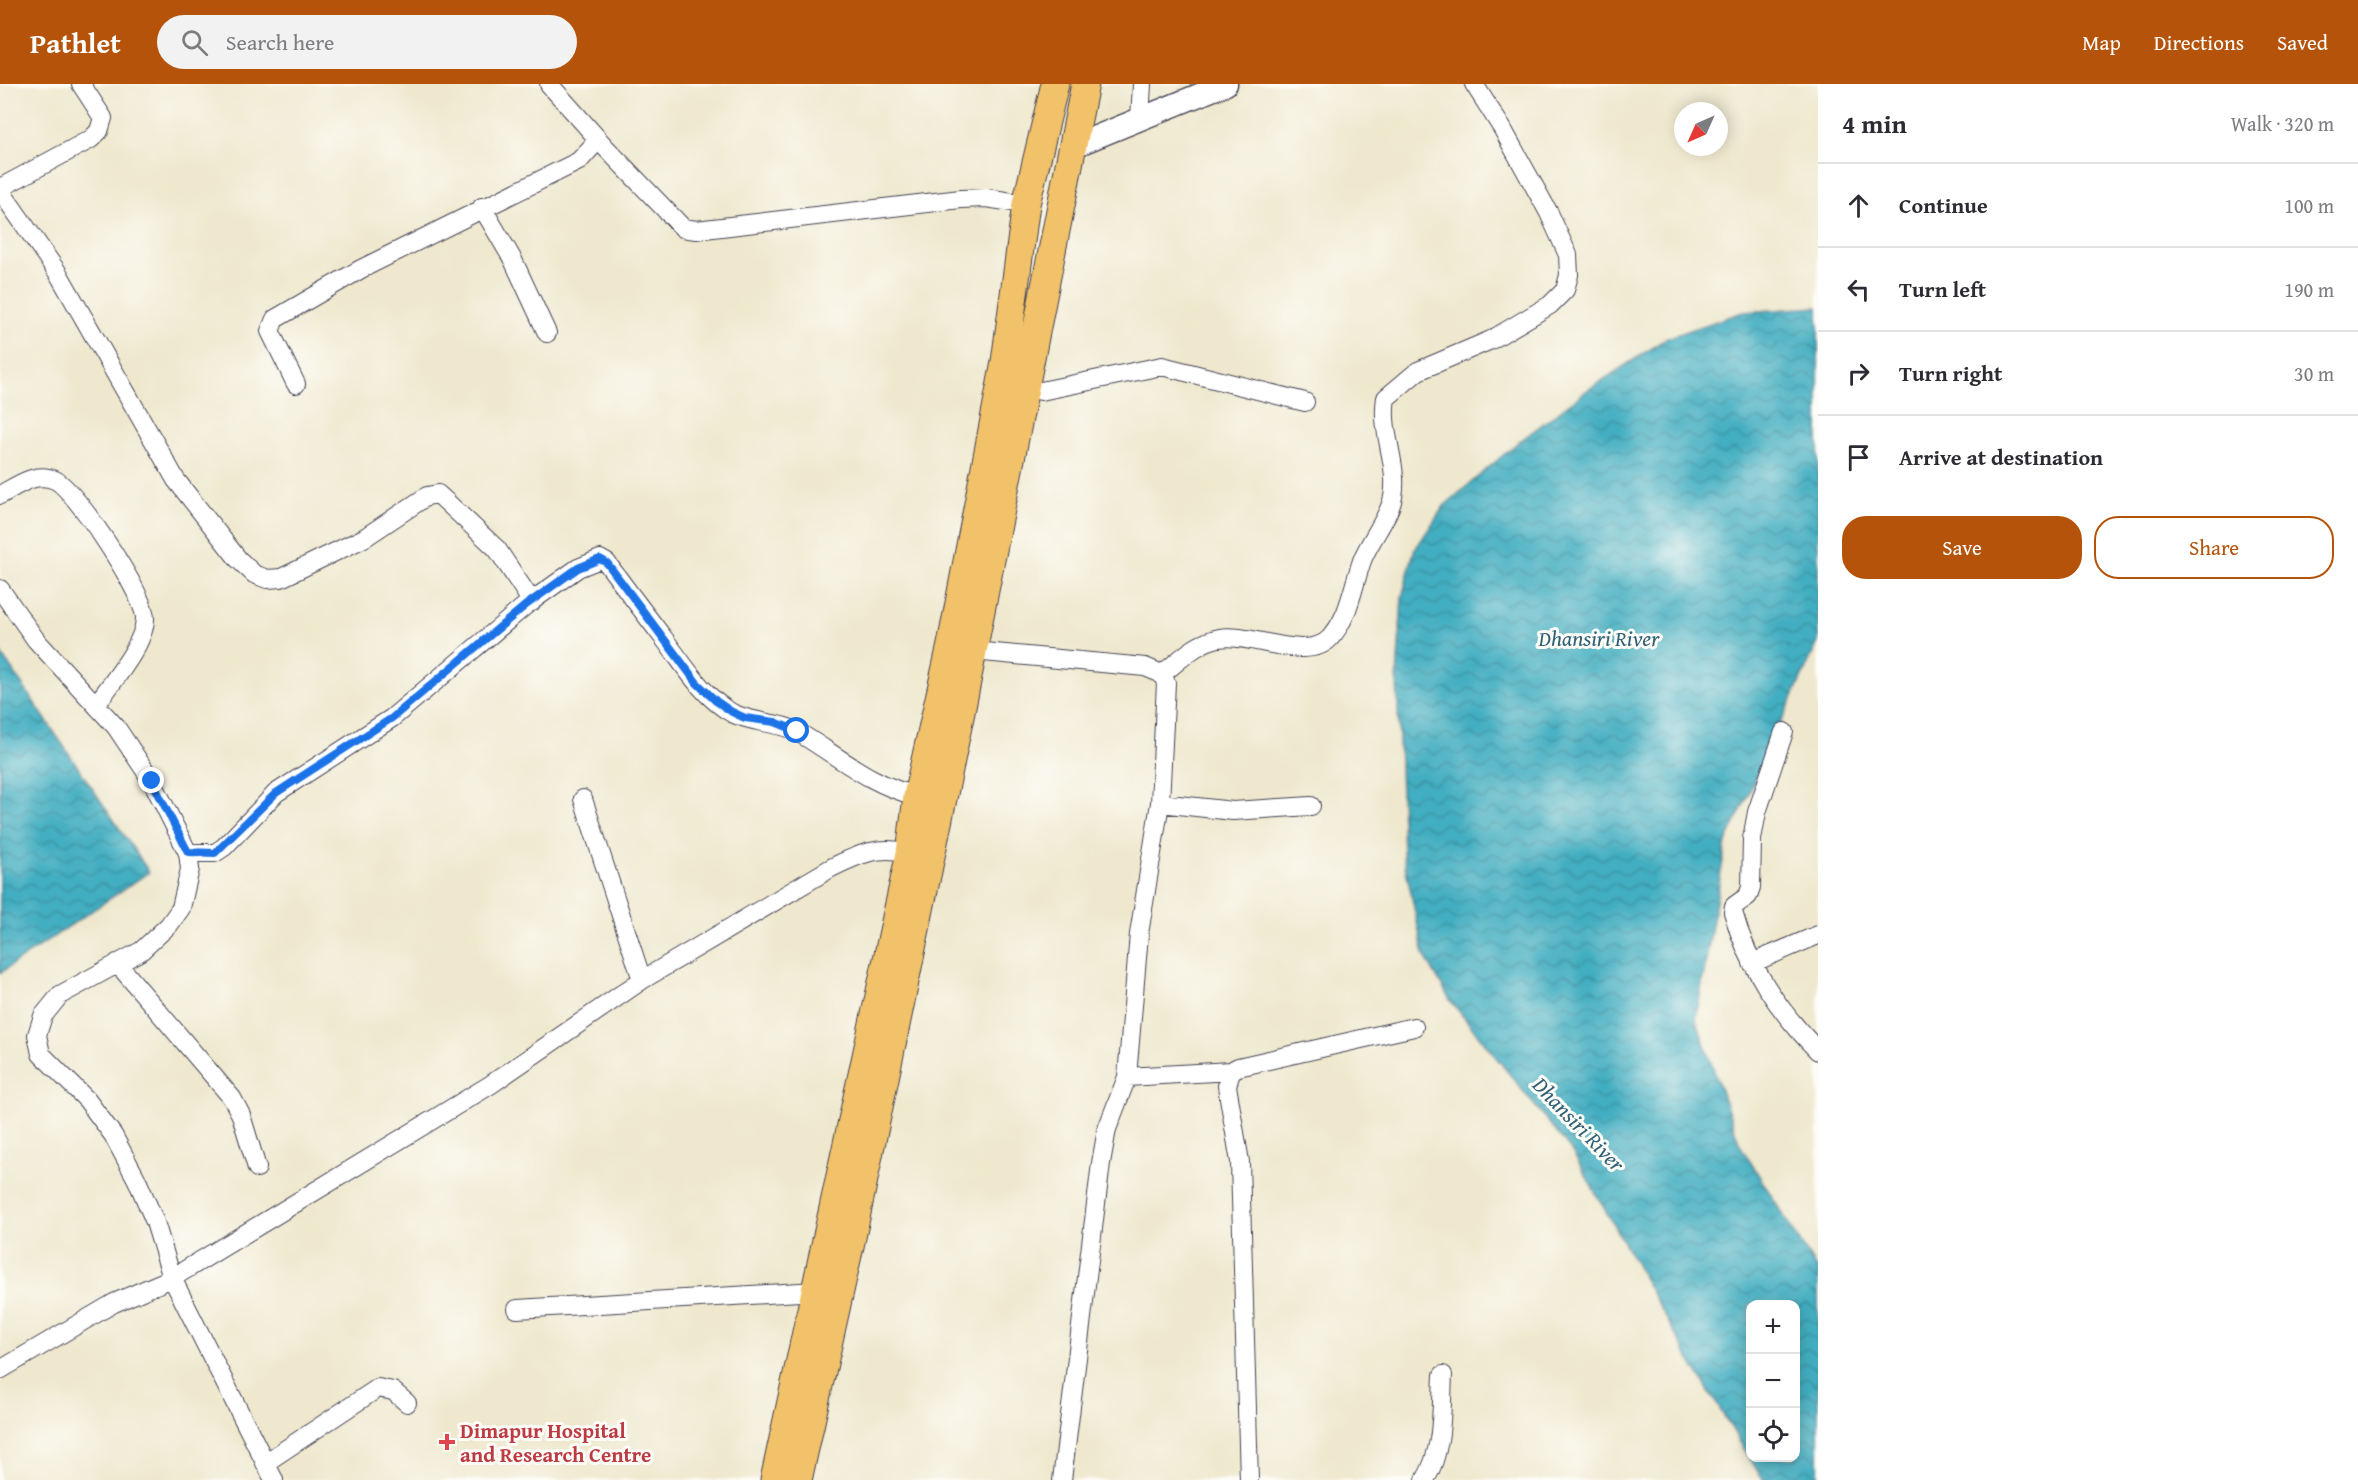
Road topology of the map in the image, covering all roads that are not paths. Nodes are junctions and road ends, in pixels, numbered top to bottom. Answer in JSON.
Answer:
{"nodes":[{"id":1,"x":81,"y":84,"type":"edge"},
{"id":2,"x":549,"y":84,"type":"edge"},
{"id":3,"x":1055,"y":84,"type":"edge"},
{"id":4,"x":1085,"y":84,"type":"edge"},
{"id":5,"x":1142,"y":84,"type":"edge"},
{"id":6,"x":1226,"y":84,"type":"edge"},
{"id":7,"x":1474,"y":84,"type":"edge"},
{"id":8,"x":1140,"y":119,"type":"junction"},
{"id":9,"x":598,"y":140,"type":"junction"},
{"id":10,"x":1074,"y":146,"type":"junction"},
{"id":11,"x":0,"y":189,"type":"edge"},
{"id":12,"x":1026,"y":204,"type":"junction"},
{"id":13,"x":482,"y":207,"type":"junction"},
{"id":14,"x":547,"y":333,"type":"dead end"},
{"id":15,"x":296,"y":384,"type":"dead end"},
{"id":16,"x":1025,"y":388,"type":"junction"},
{"id":17,"x":1305,"y":402,"type":"dead end"},
{"id":18,"x":0,"y":495,"type":"edge"},
{"id":19,"x":0,"y":589,"type":"edge"},
{"id":20,"x":532,"y":602,"type":"junction"},
{"id":21,"x":973,"y":651,"type":"junction"},
{"id":22,"x":1162,"y":674,"type":"junction"},
{"id":23,"x":96,"y":705,"type":"junction"},
{"id":24,"x":1784,"y":732,"type":"dead end"},
{"id":25,"x":917,"y":796,"type":"junction"},
{"id":26,"x":583,"y":799,"type":"dead end"},
{"id":27,"x":1160,"y":803,"type":"junction"},
{"id":28,"x":1311,"y":806,"type":"dead end"},
{"id":29,"x":188,"y":852,"type":"junction"},
{"id":30,"x":910,"y":853,"type":"junction"},
{"id":31,"x":1818,"y":936,"type":"edge"},
{"id":32,"x":117,"y":963,"type":"junction"},
{"id":33,"x":1752,"y":963,"type":"junction"},
{"id":34,"x":642,"y":980,"type":"junction"},
{"id":35,"x":1414,"y":1027,"type":"dead end"},
{"id":36,"x":1818,"y":1051,"type":"edge"},
{"id":37,"x":1231,"y":1071,"type":"junction"},
{"id":38,"x":1127,"y":1077,"type":"junction"},
{"id":39,"x":257,"y":1168,"type":"dead end"},
{"id":40,"x":172,"y":1278,"type":"junction"},
{"id":41,"x":816,"y":1291,"type":"junction"},
{"id":42,"x":517,"y":1310,"type":"dead end"},
{"id":43,"x":0,"y":1370,"type":"edge"},
{"id":44,"x":1443,"y":1375,"type":"dead end"},
{"id":45,"x":407,"y":1403,"type":"dead end"},
{"id":46,"x":265,"y":1463,"type":"junction"},
{"id":47,"x":274,"y":1480,"type":"edge"},
{"id":48,"x":774,"y":1480,"type":"edge"},
{"id":49,"x":798,"y":1480,"type":"edge"},
{"id":50,"x":1062,"y":1480,"type":"edge"},
{"id":51,"x":1249,"y":1480,"type":"edge"},
{"id":52,"x":1425,"y":1480,"type":"edge"}],
"edges":[{"from":1,"to":11,"type":"street"},
{"from":2,"to":9,"type":"street"},
{"from":3,"to":12,"type":"main road"},
{"from":4,"to":10,"type":"main road"},
{"from":5,"to":8,"type":"street"},
{"from":6,"to":8,"type":"street"},
{"from":7,"to":22,"type":"street"},
{"from":8,"to":10,"type":"street"},
{"from":9,"to":12,"type":"street"},
{"from":9,"to":13,"type":"street"},
{"from":10,"to":16,"type":"main road"},
{"from":11,"to":20,"type":"street"},
{"from":12,"to":25,"type":"main road"},
{"from":13,"to":14,"type":"street"},
{"from":13,"to":15,"type":"street"},
{"from":16,"to":17,"type":"street"},
{"from":16,"to":21,"type":"main road"},
{"from":18,"to":23,"type":"street"},
{"from":19,"to":23,"type":"street"},
{"from":20,"to":25,"type":"street"},
{"from":20,"to":29,"type":"street"},
{"from":21,"to":22,"type":"street"},
{"from":21,"to":49,"type":"main road"},
{"from":22,"to":27,"type":"street"},
{"from":23,"to":29,"type":"street"},
{"from":24,"to":33,"type":"street"},
{"from":25,"to":30,"type":"main road"},
{"from":26,"to":34,"type":"street"},
{"from":27,"to":28,"type":"street"},
{"from":27,"to":38,"type":"street"},
{"from":29,"to":32,"type":"street"},
{"from":30,"to":34,"type":"street"},
{"from":30,"to":41,"type":"main road"},
{"from":31,"to":33,"type":"street"},
{"from":32,"to":39,"type":"street"},
{"from":32,"to":40,"type":"street"},
{"from":33,"to":36,"type":"street"},
{"from":34,"to":40,"type":"street"},
{"from":35,"to":37,"type":"street"},
{"from":37,"to":38,"type":"street"},
{"from":37,"to":51,"type":"street"},
{"from":38,"to":50,"type":"street"},
{"from":40,"to":43,"type":"street"},
{"from":40,"to":46,"type":"street"},
{"from":41,"to":42,"type":"street"},
{"from":41,"to":48,"type":"main road"},
{"from":44,"to":52,"type":"street"},
{"from":45,"to":46,"type":"street"},
{"from":46,"to":47,"type":"street"}]}
